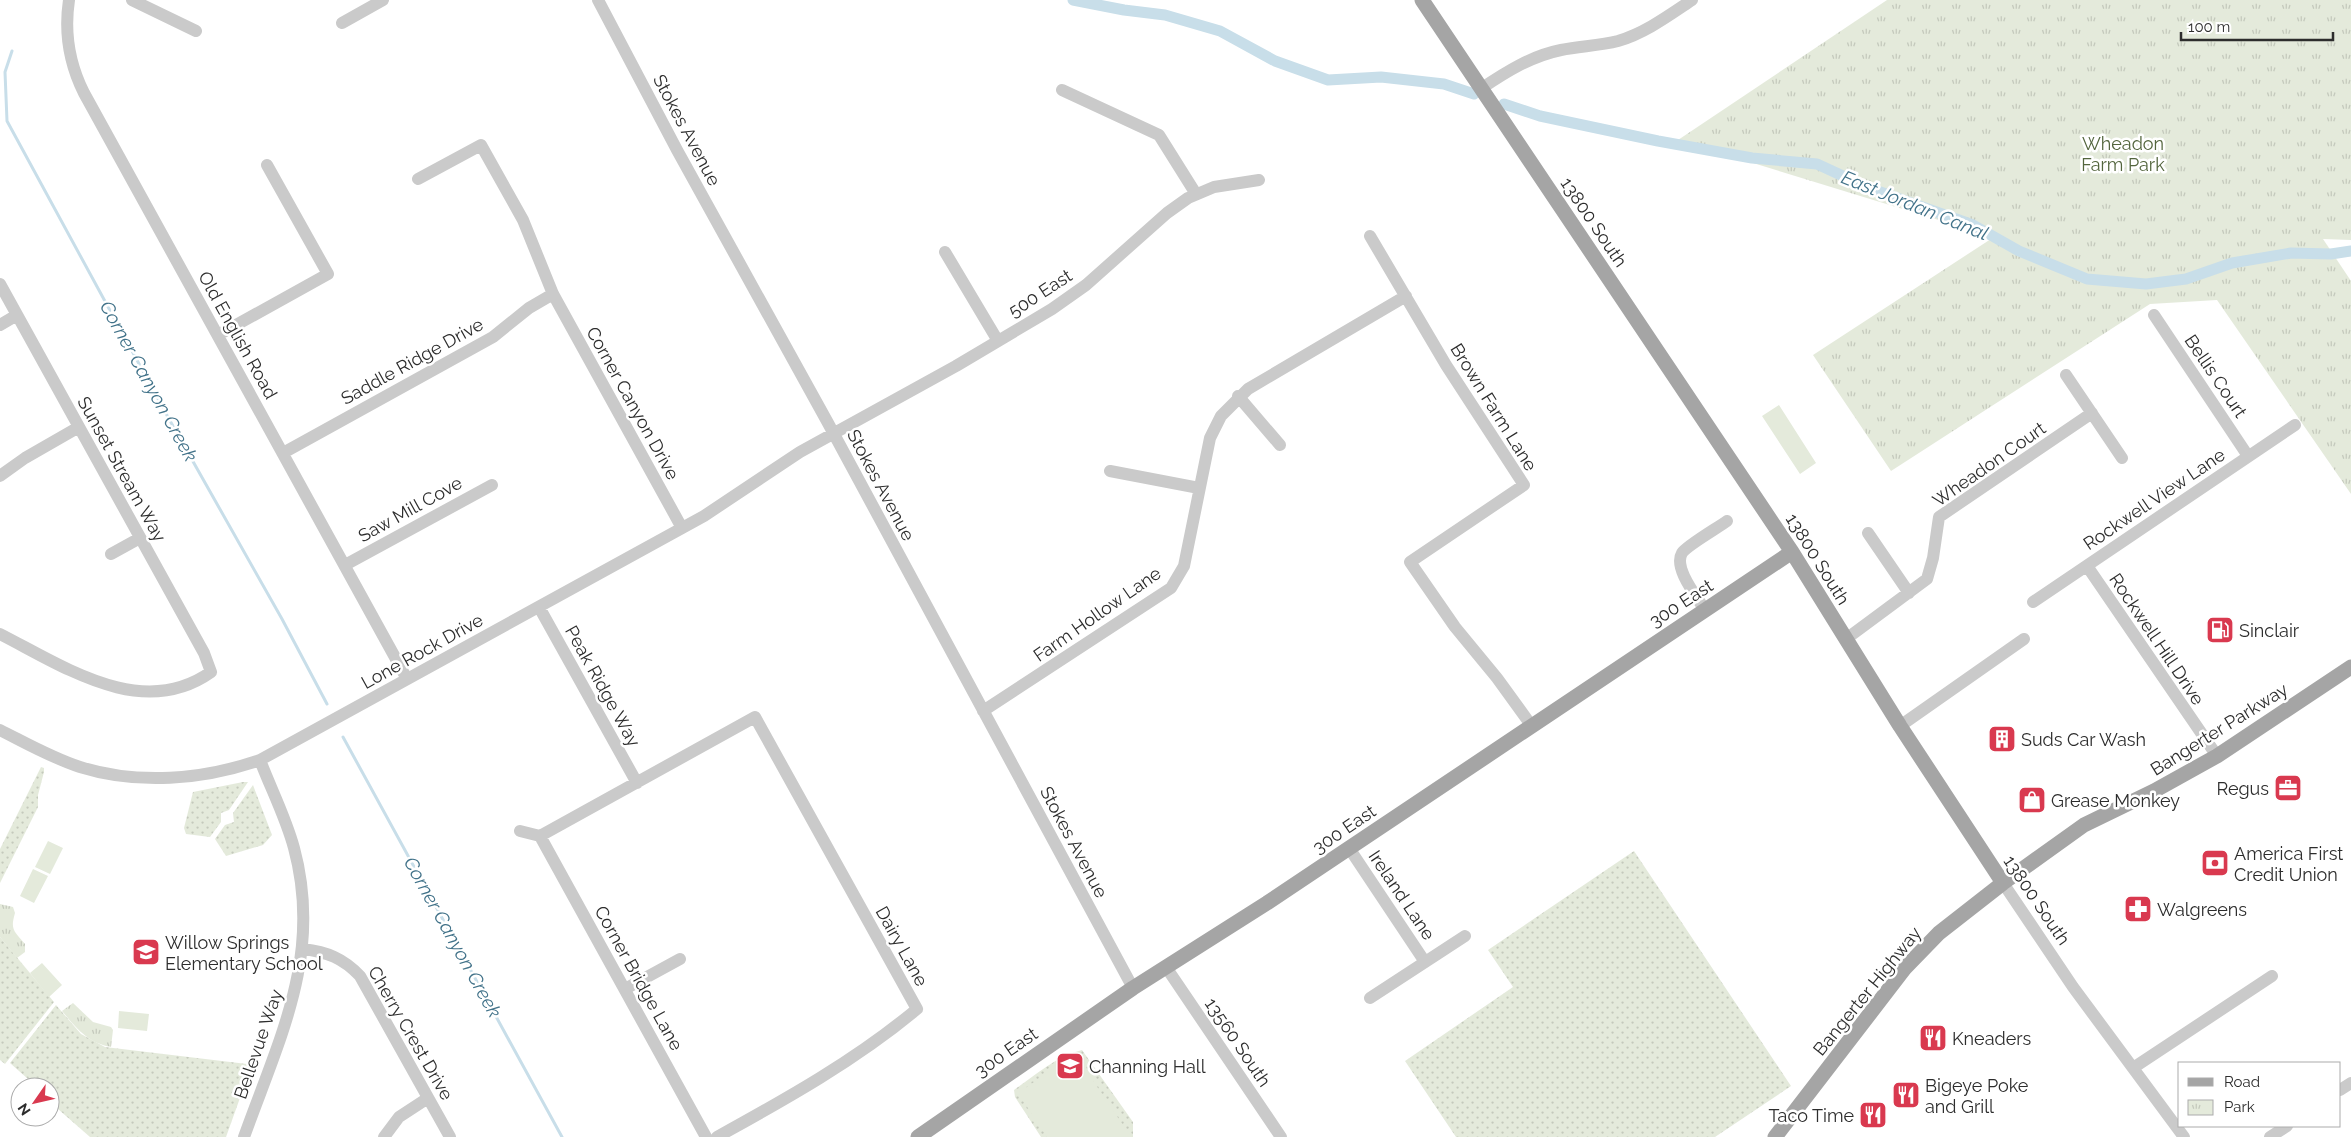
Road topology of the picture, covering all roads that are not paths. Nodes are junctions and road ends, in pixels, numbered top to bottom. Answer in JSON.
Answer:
{"nodes":[{"id":1,"x":69,"y":0,"type":"edge"},
{"id":2,"x":132,"y":0,"type":"edge"},
{"id":3,"x":383,"y":0,"type":"edge"},
{"id":4,"x":598,"y":0,"type":"edge"},
{"id":5,"x":1422,"y":0,"type":"edge"},
{"id":6,"x":1692,"y":0,"type":"edge"},
{"id":7,"x":342,"y":22,"type":"dead end"},
{"id":8,"x":196,"y":32,"type":"dead end"},
{"id":9,"x":1482,"y":88,"type":"junction"},
{"id":10,"x":1062,"y":90,"type":"dead end"},
{"id":11,"x":267,"y":165,"type":"dead end"},
{"id":12,"x":418,"y":179,"type":"dead end"},
{"id":13,"x":1259,"y":180,"type":"dead end"},
{"id":14,"x":1196,"y":194,"type":"junction"},
{"id":15,"x":1370,"y":236,"type":"dead end"},
{"id":16,"x":945,"y":252,"type":"dead end"},
{"id":17,"x":0,"y":284,"type":"edge"},
{"id":18,"x":553,"y":294,"type":"junction"},
{"id":19,"x":1406,"y":296,"type":"junction"},
{"id":20,"x":17,"y":315,"type":"junction"},
{"id":21,"x":2154,"y":315,"type":"dead end"},
{"id":22,"x":0,"y":325,"type":"edge"},
{"id":23,"x":218,"y":335,"type":"junction"},
{"id":24,"x":998,"y":341,"type":"junction"},
{"id":25,"x":2066,"y":375,"type":"dead end"},
{"id":26,"x":1238,"y":396,"type":"junction"},
{"id":27,"x":2092,"y":413,"type":"junction"},
{"id":28,"x":2295,"y":425,"type":"dead end"},
{"id":29,"x":79,"y":427,"type":"junction"},
{"id":30,"x":833,"y":434,"type":"junction"},
{"id":31,"x":1280,"y":445,"type":"dead end"},
{"id":32,"x":283,"y":453,"type":"junction"},
{"id":33,"x":2248,"y":456,"type":"junction"},
{"id":34,"x":2122,"y":458,"type":"dead end"},
{"id":35,"x":1110,"y":471,"type":"dead end"},
{"id":36,"x":0,"y":476,"type":"edge"},
{"id":37,"x":492,"y":485,"type":"dead end"},
{"id":38,"x":1199,"y":488,"type":"junction"},
{"id":39,"x":1727,"y":521,"type":"dead end"},
{"id":40,"x":682,"y":528,"type":"junction"},
{"id":41,"x":1868,"y":533,"type":"dead end"},
{"id":42,"x":140,"y":538,"type":"junction"},
{"id":43,"x":1792,"y":552,"type":"junction"},
{"id":44,"x":111,"y":554,"type":"dead end"},
{"id":45,"x":345,"y":565,"type":"junction"},
{"id":46,"x":2087,"y":566,"type":"junction"},
{"id":47,"x":1908,"y":593,"type":"junction"},
{"id":48,"x":2033,"y":602,"type":"dead end"},
{"id":49,"x":539,"y":607,"type":"junction"},
{"id":50,"x":1705,"y":610,"type":"junction"},
{"id":51,"x":0,"y":634,"type":"edge"},
{"id":52,"x":1846,"y":639,"type":"junction"},
{"id":53,"x":2024,"y":639,"type":"dead end"},
{"id":54,"x":2351,"y":667,"type":"edge"},
{"id":55,"x":407,"y":679,"type":"junction"},
{"id":56,"x":984,"y":711,"type":"junction"},
{"id":57,"x":1531,"y":725,"type":"junction"},
{"id":58,"x":1900,"y":726,"type":"junction"},
{"id":59,"x":0,"y":730,"type":"edge"},
{"id":60,"x":2217,"y":756,"type":"junction"},
{"id":61,"x":260,"y":760,"type":"junction"},
{"id":62,"x":637,"y":783,"type":"junction"},
{"id":63,"x":520,"y":831,"type":"dead end"},
{"id":64,"x":540,"y":836,"type":"junction"},
{"id":65,"x":1349,"y":848,"type":"junction"},
{"id":66,"x":2003,"y":883,"type":"junction"},
{"id":67,"x":1465,"y":936,"type":"dead end"},
{"id":68,"x":303,"y":949,"type":"junction"},
{"id":69,"x":680,"y":959,"type":"dead end"},
{"id":70,"x":1425,"y":962,"type":"junction"},
{"id":71,"x":1166,"y":967,"type":"junction"},
{"id":72,"x":2272,"y":976,"type":"dead end"},
{"id":73,"x":1133,"y":988,"type":"junction"},
{"id":74,"x":625,"y":989,"type":"junction"},
{"id":75,"x":1370,"y":998,"type":"dead end"},
{"id":76,"x":2133,"y":1068,"type":"junction"},
{"id":77,"x":428,"y":1098,"type":"junction"},
{"id":78,"x":2285,"y":1127,"type":"edge"},
{"id":79,"x":244,"y":1137,"type":"edge"},
{"id":80,"x":384,"y":1137,"type":"edge"},
{"id":81,"x":450,"y":1137,"type":"edge"},
{"id":82,"x":706,"y":1137,"type":"edge"},
{"id":83,"x":717,"y":1137,"type":"edge"},
{"id":84,"x":918,"y":1137,"type":"edge"},
{"id":85,"x":1281,"y":1137,"type":"edge"},
{"id":86,"x":1775,"y":1137,"type":"edge"},
{"id":87,"x":2184,"y":1137,"type":"edge"},
{"id":88,"x":2270,"y":1137,"type":"edge"}],
"edges":[{"from":1,"to":23,"type":"street","name":"Old English Road"},
{"from":2,"to":8,"type":"street"},
{"from":3,"to":7,"type":"street"},
{"from":4,"to":30,"type":"street","name":"Stokes Avenue"},
{"from":5,"to":9,"type":"main road","name":"13800 South"},
{"from":6,"to":9,"type":"street"},
{"from":9,"to":43,"type":"main road","name":"13800 South"},
{"from":10,"to":14,"type":"street"},
{"from":11,"to":23,"type":"street"},
{"from":12,"to":18,"type":"street","name":"Corner Canyon Drive"},
{"from":13,"to":14,"type":"street","name":"500 East"},
{"from":14,"to":24,"type":"street","name":"500 East"},
{"from":15,"to":19,"type":"street","name":"Brown Farm Lane"},
{"from":16,"to":24,"type":"street"},
{"from":17,"to":20,"type":"street","name":"Sunset Stream Way"},
{"from":18,"to":32,"type":"street","name":"Saddle Ridge Drive"},
{"from":18,"to":40,"type":"street","name":"Corner Canyon Drive"},
{"from":19,"to":26,"type":"street","name":"Farm Hollow Lane"},
{"from":19,"to":57,"type":"street","name":"Brown Farm Lane"},
{"from":20,"to":22,"type":"street"},
{"from":20,"to":29,"type":"street","name":"Sunset Stream Way"},
{"from":21,"to":33,"type":"street","name":"Bellis Court"},
{"from":23,"to":32,"type":"street","name":"Old English Road"},
{"from":24,"to":30,"type":"street","name":"500 East"},
{"from":25,"to":27,"type":"street"},
{"from":26,"to":31,"type":"street"},
{"from":26,"to":38,"type":"street","name":"Farm Hollow Lane"},
{"from":27,"to":34,"type":"street"},
{"from":27,"to":47,"type":"street","name":"Wheadon Court"},
{"from":28,"to":33,"type":"street","name":"Rockwell View Lane"},
{"from":29,"to":36,"type":"street"},
{"from":29,"to":42,"type":"street","name":"Sunset Stream Way"},
{"from":30,"to":40,"type":"street","name":"Lone Rock Drive"},
{"from":30,"to":56,"type":"street","name":"Stokes Avenue"},
{"from":32,"to":45,"type":"street","name":"Old English Road"},
{"from":33,"to":46,"type":"street","name":"Rockwell View Lane"},
{"from":35,"to":38,"type":"street"},
{"from":37,"to":45,"type":"street","name":"Saw Mill Cove"},
{"from":38,"to":56,"type":"street","name":"Farm Hollow Lane"},
{"from":39,"to":50,"type":"street"},
{"from":40,"to":49,"type":"street","name":"Lone Rock Drive"},
{"from":41,"to":47,"type":"street"},
{"from":42,"to":44,"type":"street"},
{"from":42,"to":51,"type":"street","name":"Sunset Stream Way"},
{"from":43,"to":50,"type":"main road","name":"300 East"},
{"from":43,"to":52,"type":"main road","name":"13800 South"},
{"from":45,"to":55,"type":"street","name":"Old English Road"},
{"from":46,"to":48,"type":"street","name":"Rockwell View Lane"},
{"from":46,"to":60,"type":"street","name":"Rockwell Hill Drive"},
{"from":47,"to":52,"type":"street","name":"Wheadon Court"},
{"from":49,"to":55,"type":"street","name":"Lone Rock Drive"},
{"from":49,"to":62,"type":"street","name":"Peak Ridge Way"},
{"from":50,"to":57,"type":"main road","name":"300 East"},
{"from":52,"to":58,"type":"main road","name":"13800 South"},
{"from":53,"to":58,"type":"street"},
{"from":54,"to":60,"type":"main road","name":"Bangerter Parkway"},
{"from":55,"to":61,"type":"street","name":"Lone Rock Drive"},
{"from":56,"to":73,"type":"street","name":"Stokes Avenue"},
{"from":57,"to":65,"type":"main road","name":"300 East"},
{"from":58,"to":66,"type":"main road","name":"13800 South"},
{"from":59,"to":61,"type":"street","name":"Lone Rock Drive"},
{"from":60,"to":66,"type":"main road","name":"Bangerter Parkway"},
{"from":61,"to":68,"type":"street","name":"Bellevue Way"},
{"from":62,"to":64,"type":"street"},
{"from":62,"to":83,"type":"street","name":"Dairy Lane"},
{"from":63,"to":64,"type":"street"},
{"from":64,"to":74,"type":"street","name":"Corner Bridge Lane"},
{"from":65,"to":70,"type":"street","name":"Ireland Lane"},
{"from":65,"to":71,"type":"main road","name":"300 East"},
{"from":66,"to":76,"type":"street","name":"13800 South"},
{"from":66,"to":86,"type":"main road","name":"Bangerter Highway"},
{"from":67,"to":70,"type":"street"},
{"from":68,"to":77,"type":"street","name":"Cherry Crest Drive"},
{"from":68,"to":79,"type":"street","name":"Bellevue Way"},
{"from":69,"to":74,"type":"street"},
{"from":70,"to":75,"type":"street"},
{"from":71,"to":73,"type":"main road","name":"300 East"},
{"from":71,"to":85,"type":"street","name":"13560 South"},
{"from":72,"to":76,"type":"street"},
{"from":73,"to":84,"type":"main road","name":"300 East"},
{"from":74,"to":82,"type":"street","name":"Corner Bridge Lane"},
{"from":76,"to":87,"type":"street","name":"13800 South"},
{"from":77,"to":80,"type":"street"},
{"from":77,"to":81,"type":"street","name":"Cherry Crest Drive"},
{"from":78,"to":88,"type":"street"}]}
